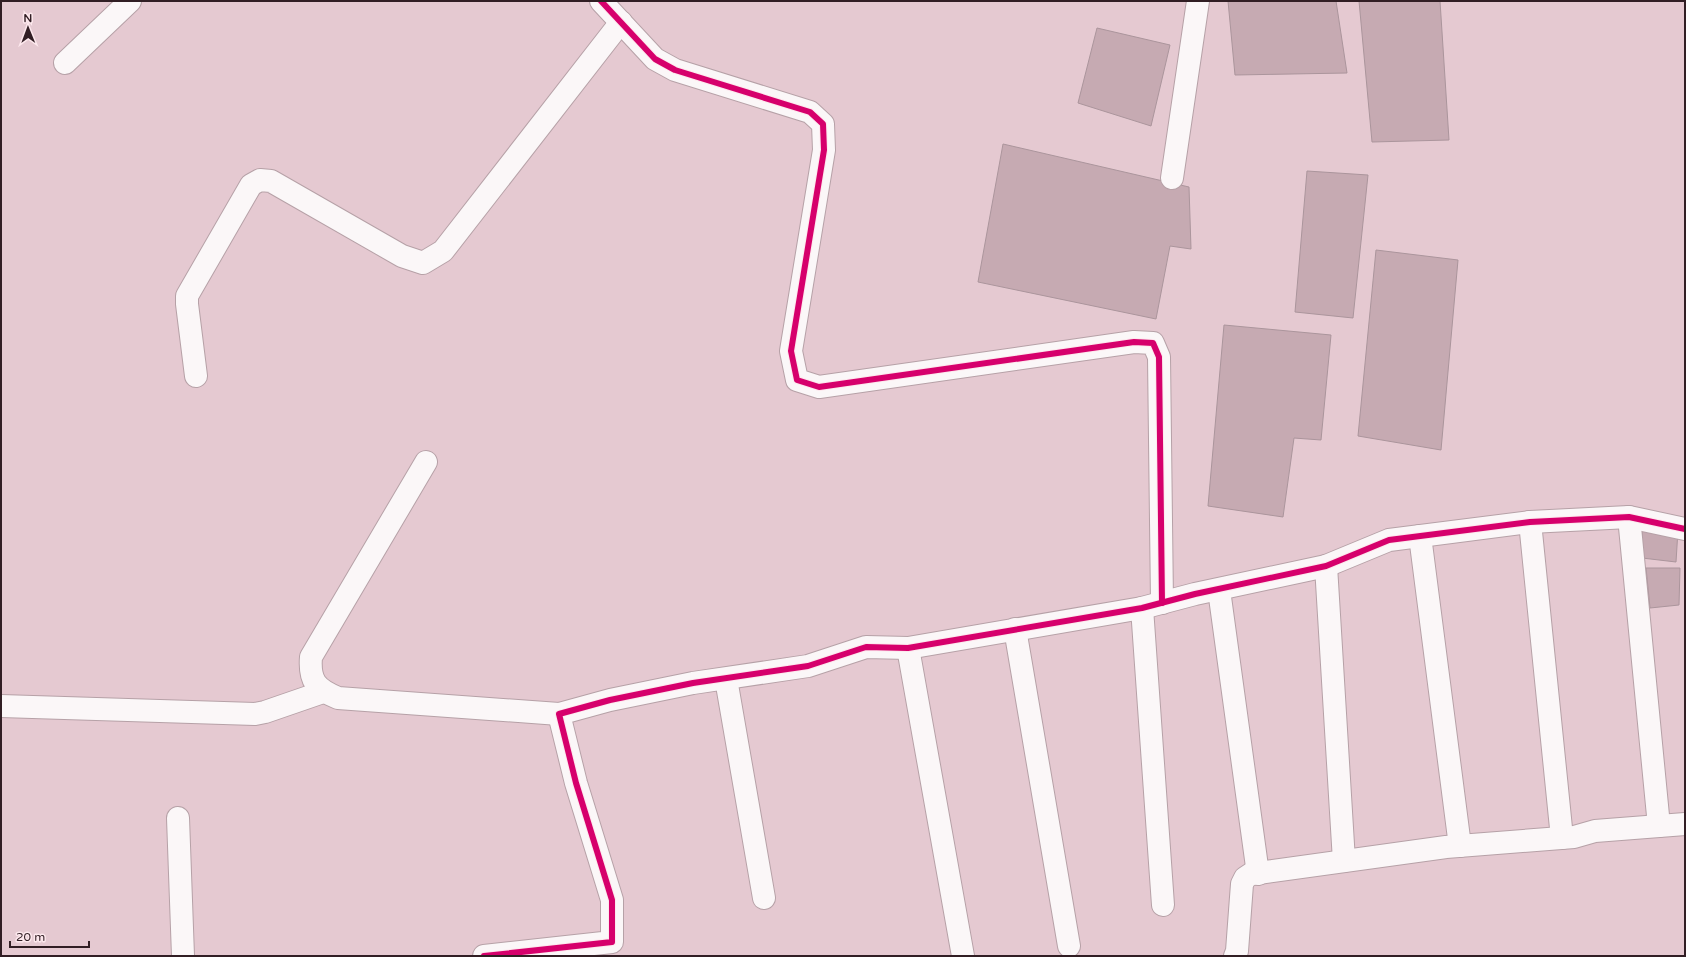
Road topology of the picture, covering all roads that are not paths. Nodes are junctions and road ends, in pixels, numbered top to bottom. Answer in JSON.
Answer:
{"nodes":[{"id":1,"x":130,"y":1,"type":"edge"},
{"id":2,"x":601,"y":1,"type":"edge"},
{"id":3,"x":1198,"y":1,"type":"edge"},
{"id":4,"x":621,"y":22,"type":"junction"},
{"id":5,"x":65,"y":63,"type":"dead end"},
{"id":6,"x":1172,"y":178,"type":"dead end"},
{"id":7,"x":196,"y":376,"type":"dead end"},
{"id":8,"x":426,"y":462,"type":"dead end"},
{"id":9,"x":1629,"y":517,"type":"junction"},
{"id":10,"x":1530,"y":522,"type":"junction"},
{"id":11,"x":1685,"y":529,"type":"edge"},
{"id":12,"x":1420,"y":536,"type":"junction"},
{"id":13,"x":1326,"y":566,"type":"junction"},
{"id":14,"x":1219,"y":590,"type":"junction"},
{"id":15,"x":1152,"y":606,"type":"junction"},
{"id":16,"x":1015,"y":629,"type":"junction"},
{"id":17,"x":908,"y":648,"type":"junction"},
{"id":18,"x":726,"y":679,"type":"junction"},
{"id":19,"x":323,"y":692,"type":"junction"},
{"id":20,"x":1,"y":706,"type":"edge"},
{"id":21,"x":558,"y":714,"type":"junction"},
{"id":22,"x":178,"y":818,"type":"dead end"},
{"id":23,"x":1685,"y":824,"type":"edge"},
{"id":24,"x":1659,"y":826,"type":"junction"},
{"id":25,"x":1562,"y":838,"type":"junction"},
{"id":26,"x":1460,"y":846,"type":"junction"},
{"id":27,"x":1344,"y":861,"type":"junction"},
{"id":28,"x":1258,"y":874,"type":"junction"},
{"id":29,"x":764,"y":898,"type":"dead end"},
{"id":30,"x":1163,"y":905,"type":"dead end"},
{"id":31,"x":1069,"y":946,"type":"dead end"},
{"id":32,"x":614,"y":949,"type":"edge"},
{"id":33,"x":183,"y":956,"type":"edge"},
{"id":34,"x":484,"y":956,"type":"edge"},
{"id":35,"x":963,"y":956,"type":"edge"},
{"id":36,"x":1235,"y":956,"type":"edge"}],
"edges":[{"from":1,"to":5,"type":"street"},
{"from":2,"to":4,"type":"street"},
{"from":3,"to":6,"type":"street"},
{"from":4,"to":7,"type":"street"},
{"from":4,"to":15,"type":"street"},
{"from":8,"to":19,"type":"street"},
{"from":9,"to":10,"type":"street"},
{"from":9,"to":11,"type":"street"},
{"from":9,"to":24,"type":"street"},
{"from":10,"to":12,"type":"street"},
{"from":10,"to":25,"type":"street"},
{"from":12,"to":13,"type":"street"},
{"from":12,"to":26,"type":"street"},
{"from":13,"to":14,"type":"street"},
{"from":13,"to":27,"type":"street"},
{"from":14,"to":15,"type":"street"},
{"from":14,"to":28,"type":"street"},
{"from":15,"to":16,"type":"street"},
{"from":15,"to":30,"type":"street"},
{"from":16,"to":17,"type":"street"},
{"from":16,"to":31,"type":"street"},
{"from":17,"to":18,"type":"street"},
{"from":17,"to":35,"type":"street"},
{"from":18,"to":21,"type":"street"},
{"from":18,"to":29,"type":"street"},
{"from":19,"to":20,"type":"street"},
{"from":19,"to":21,"type":"street"},
{"from":21,"to":32,"type":"street"},
{"from":22,"to":33,"type":"street"},
{"from":23,"to":24,"type":"street"},
{"from":24,"to":25,"type":"street"},
{"from":25,"to":26,"type":"street"},
{"from":26,"to":27,"type":"street"},
{"from":27,"to":28,"type":"street"},
{"from":28,"to":36,"type":"street"},
{"from":32,"to":34,"type":"street"}]}
